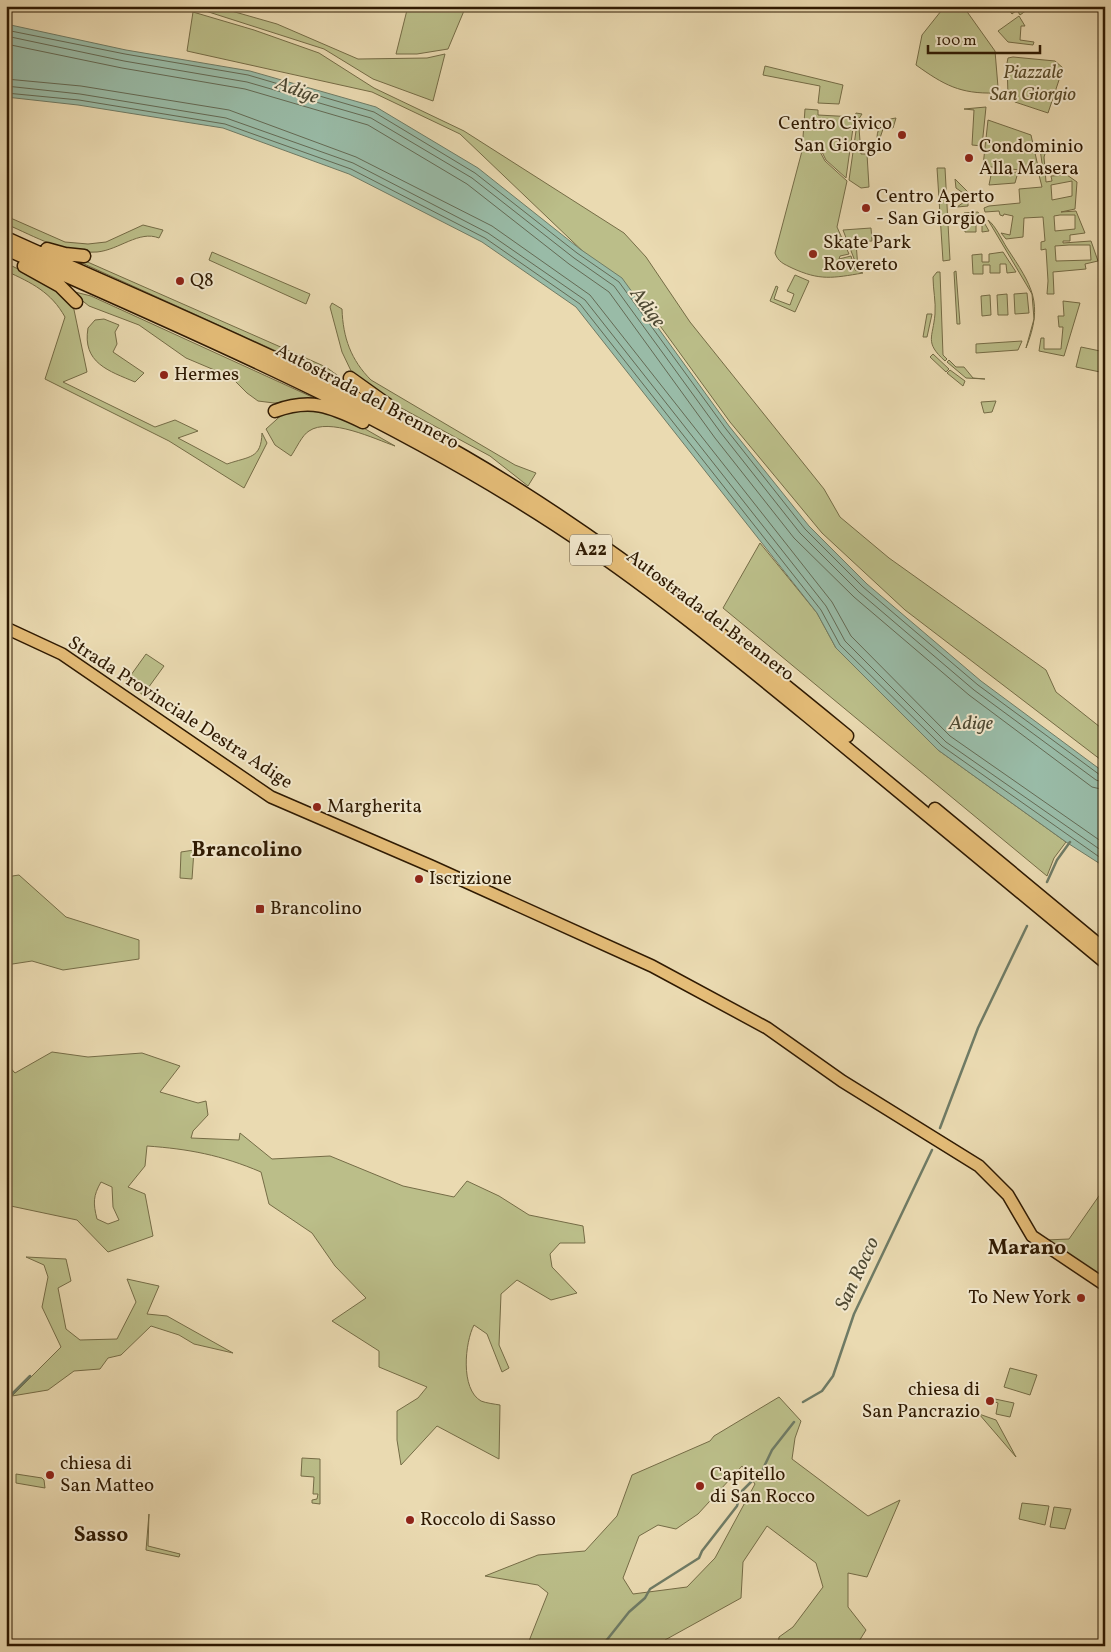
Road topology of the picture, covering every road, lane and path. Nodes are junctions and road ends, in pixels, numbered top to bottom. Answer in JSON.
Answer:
{"nodes":[{"id":1,"x":6,"y":231,"type":"edge"},
{"id":2,"x":6,"y":238,"type":"edge"},
{"id":3,"x":6,"y":249,"type":"edge"},
{"id":4,"x":84,"y":256,"type":"dead end"},
{"id":5,"x":6,"y":258,"type":"edge"},
{"id":6,"x":76,"y":302,"type":"dead end"},
{"id":7,"x":350,"y":378,"type":"dead end"},
{"id":8,"x":275,"y":411,"type":"dead end"},
{"id":9,"x":404,"y":435,"type":"junction"},
{"id":10,"x":432,"y":438,"type":"junction"},
{"id":11,"x":6,"y":628,"type":"edge"},
{"id":12,"x":1105,"y":950,"type":"edge"},
{"id":13,"x":1105,"y":962,"type":"edge"},
{"id":14,"x":1105,"y":1285,"type":"edge"}],
"edges":[{"from":1,"to":4,"type":"highway"},
{"from":2,"to":10,"type":"highway","name":"Autostrada del Brennero","number":"A22"},
{"from":3,"to":9,"type":"highway","name":"Autostrada del Brennero","number":"A22"},
{"from":5,"to":6,"type":"highway"},
{"from":7,"to":10,"type":"highway"},
{"from":8,"to":9,"type":"highway"},
{"from":9,"to":13,"type":"highway","name":"Autostrada del Brennero","number":"A22"},
{"from":10,"to":12,"type":"highway","name":"Autostrada del Brennero","number":"A22"},
{"from":11,"to":14,"type":"main road","name":"Strada Provinciale Destra Adige"}]}
